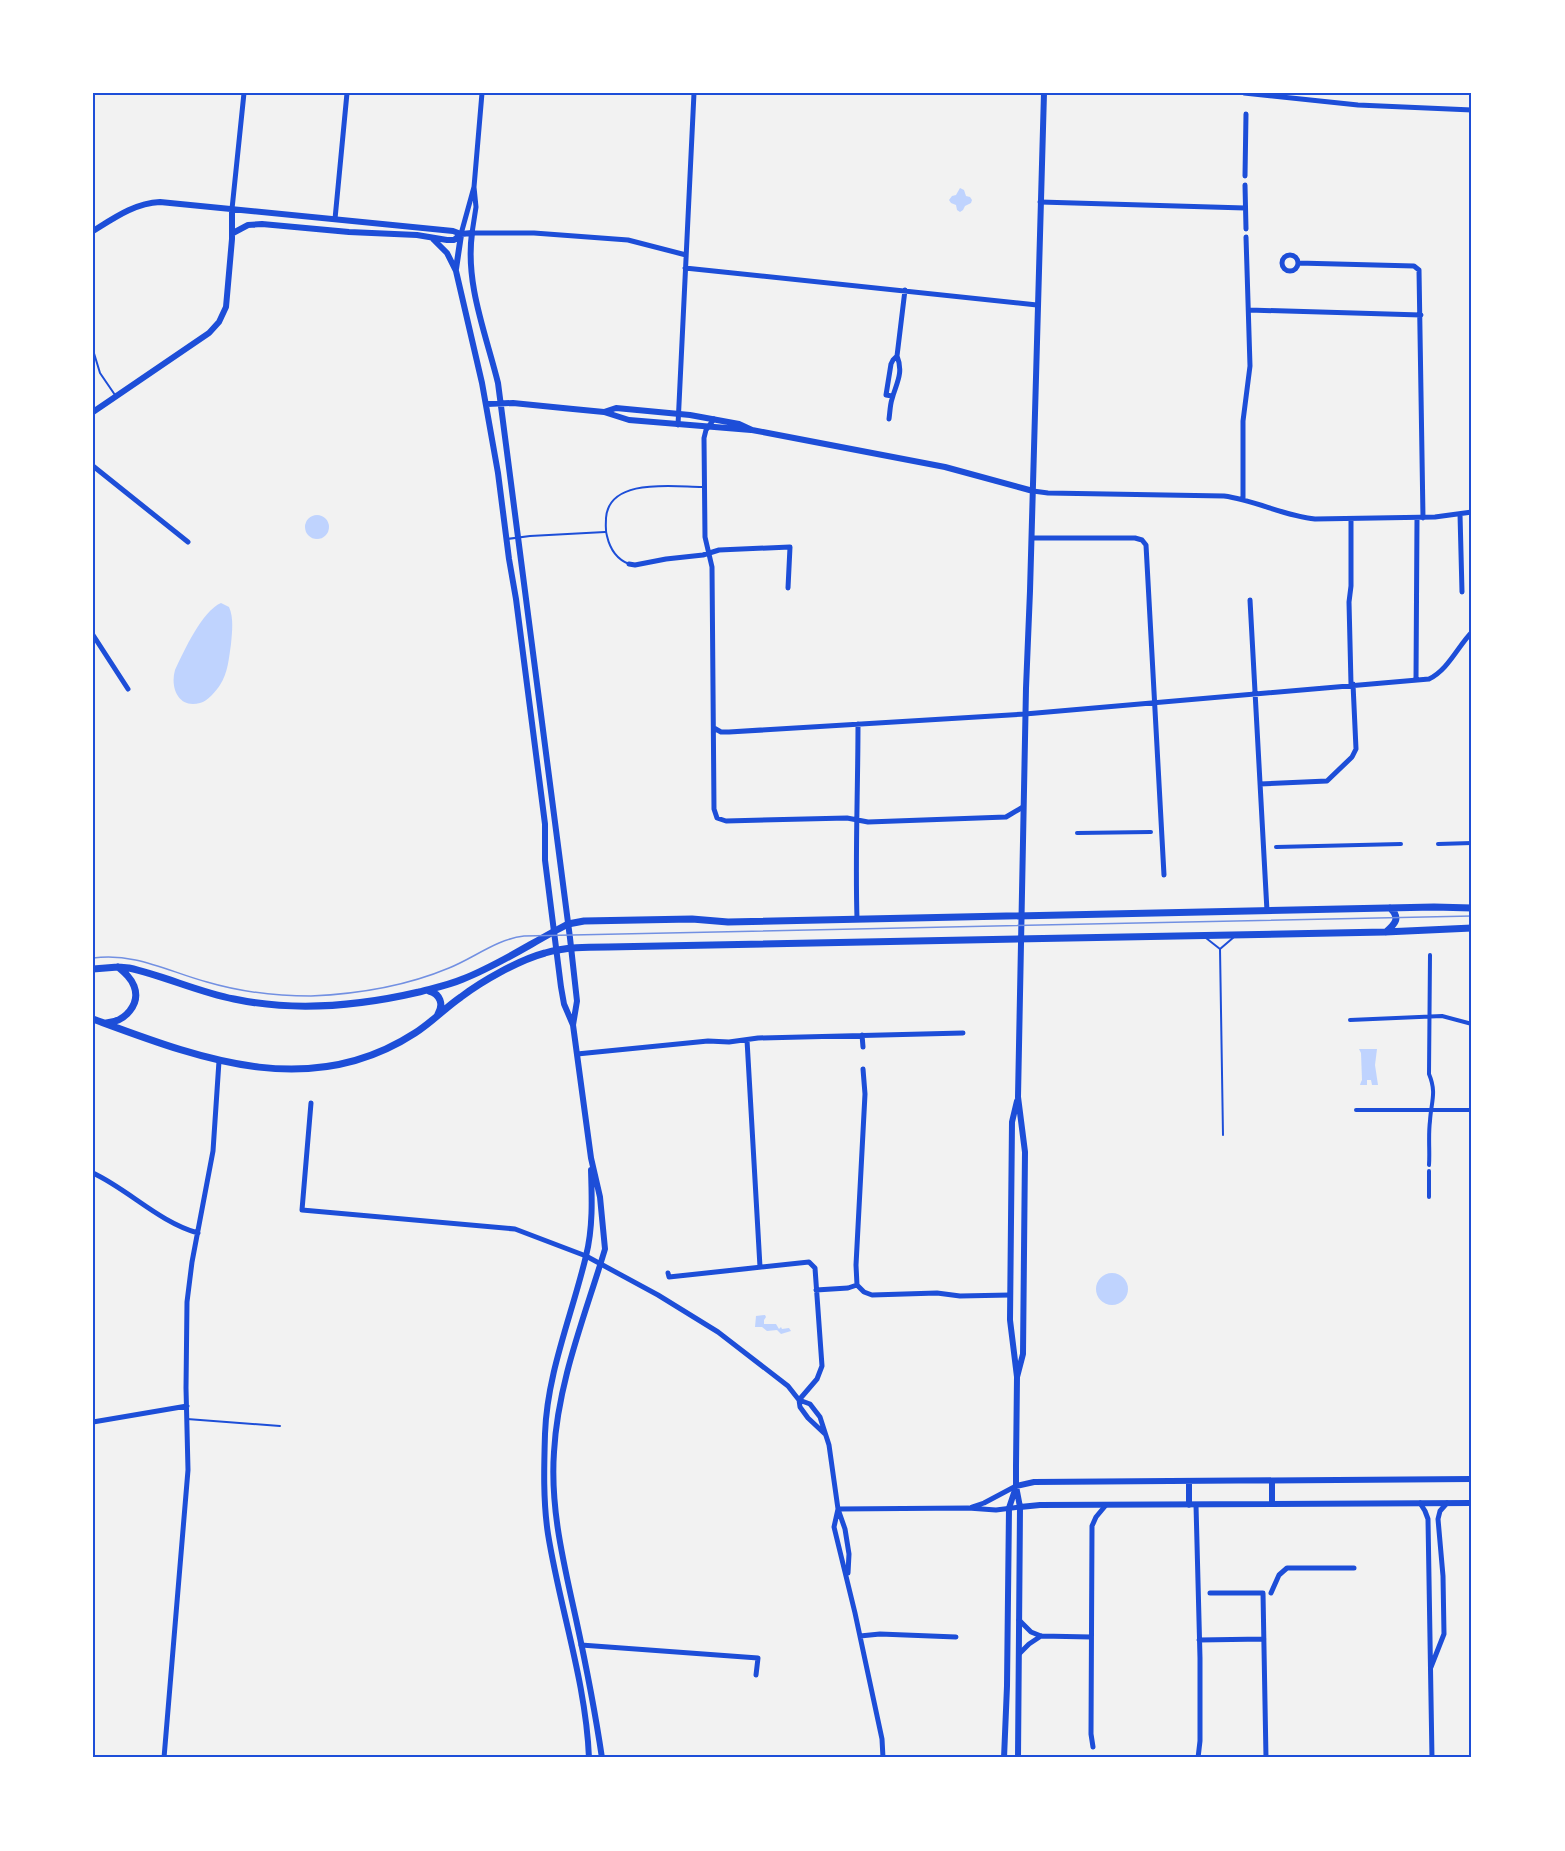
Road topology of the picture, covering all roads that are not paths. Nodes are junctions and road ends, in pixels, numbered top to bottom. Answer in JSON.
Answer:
{"nodes":[{"id":1,"x":244,"y":93,"type":"edge"},
{"id":2,"x":347,"y":93,"type":"edge"},
{"id":3,"x":482,"y":93,"type":"edge"},
{"id":4,"x":694,"y":93,"type":"edge"},
{"id":5,"x":1044,"y":93,"type":"edge"},
{"id":6,"x":1244,"y":93,"type":"edge"},
{"id":7,"x":1472,"y":110,"type":"edge"},
{"id":8,"x":1246,"y":114,"type":"dead end"},
{"id":9,"x":1245,"y":176,"type":"dead end"},
{"id":10,"x":1245,"y":185,"type":"dead end"},
{"id":11,"x":474,"y":188,"type":"junction"},
{"id":12,"x":1040,"y":202,"type":"junction"},
{"id":13,"x":1245,"y":208,"type":"junction"},
{"id":14,"x":232,"y":209,"type":"junction"},
{"id":15,"x":335,"y":219,"type":"junction"},
{"id":16,"x":1246,"y":229,"type":"dead end"},
{"id":17,"x":93,"y":231,"type":"edge"},
{"id":18,"x":472,"y":233,"type":"junction"},
{"id":19,"x":233,"y":234,"type":"junction"},
{"id":20,"x":461,"y":234,"type":"junction"},
{"id":21,"x":1246,"y":237,"type":"dead end"},
{"id":22,"x":432,"y":238,"type":"junction"},
{"id":23,"x":686,"y":255,"type":"junction"},
{"id":24,"x":1298,"y":263,"type":"dead end"},
{"id":25,"x":685,"y":268,"type":"junction"},
{"id":26,"x":456,"y":271,"type":"junction"},
{"id":27,"x":905,"y":290,"type":"junction"},
{"id":28,"x":1037,"y":305,"type":"junction"},
{"id":29,"x":1249,"y":310,"type":"junction"},
{"id":30,"x":1420,"y":315,"type":"junction"},
{"id":31,"x":93,"y":350,"type":"edge"},
{"id":32,"x":897,"y":357,"type":"junction"},
{"id":33,"x":116,"y":396,"type":"junction"},
{"id":34,"x":892,"y":396,"type":"junction"},
{"id":35,"x":487,"y":404,"type":"junction"},
{"id":36,"x":500,"y":404,"type":"junction"},
{"id":37,"x":93,"y":412,"type":"edge"},
{"id":38,"x":604,"y":412,"type":"junction"},
{"id":39,"x":679,"y":414,"type":"junction"},
{"id":40,"x":714,"y":419,"type":"junction"},
{"id":41,"x":889,"y":419,"type":"dead end"},
{"id":42,"x":678,"y":425,"type":"junction"},
{"id":43,"x":707,"y":427,"type":"junction"},
{"id":44,"x":752,"y":430,"type":"junction"},
{"id":45,"x":93,"y":466,"type":"edge"},
{"id":46,"x":705,"y":487,"type":"junction"},
{"id":47,"x":1033,"y":491,"type":"junction"},
{"id":48,"x":1243,"y":499,"type":"junction"},
{"id":49,"x":1472,"y":512,"type":"edge"},
{"id":50,"x":1460,"y":514,"type":"junction"},
{"id":51,"x":1420,"y":518,"type":"junction"},
{"id":52,"x":1351,"y":519,"type":"junction"},
{"id":53,"x":605,"y":532,"type":"junction"},
{"id":54,"x":517,"y":538,"type":"junction"},
{"id":55,"x":1032,"y":538,"type":"junction"},
{"id":56,"x":507,"y":539,"type":"junction"},
{"id":57,"x":188,"y":542,"type":"dead end"},
{"id":58,"x":710,"y":553,"type":"junction"},
{"id":59,"x":629,"y":564,"type":"joint"},
{"id":60,"x":788,"y":588,"type":"dead end"},
{"id":61,"x":1462,"y":592,"type":"dead end"},
{"id":62,"x":1250,"y":600,"type":"dead end"},
{"id":63,"x":1472,"y":632,"type":"edge"},
{"id":64,"x":93,"y":635,"type":"edge"},
{"id":65,"x":1416,"y":679,"type":"junction"},
{"id":66,"x":1352,"y":684,"type":"junction"},
{"id":67,"x":128,"y":689,"type":"dead end"},
{"id":68,"x":1255,"y":693,"type":"junction"},
{"id":69,"x":1155,"y":702,"type":"junction"},
{"id":70,"x":1025,"y":714,"type":"junction"},
{"id":71,"x":858,"y":724,"type":"junction"},
{"id":72,"x":714,"y":728,"type":"junction"},
{"id":73,"x":1260,"y":784,"type":"junction"},
{"id":74,"x":1023,"y":807,"type":"junction"},
{"id":75,"x":856,"y":820,"type":"junction"},
{"id":76,"x":1151,"y":832,"type":"dead end"},
{"id":77,"x":1077,"y":833,"type":"dead end"},
{"id":78,"x":1472,"y":843,"type":"edge"},
{"id":79,"x":1401,"y":844,"type":"dead end"},
{"id":80,"x":1438,"y":844,"type":"dead end"},
{"id":81,"x":1276,"y":847,"type":"dead end"},
{"id":82,"x":1164,"y":875,"type":"dead end"},
{"id":83,"x":1472,"y":908,"type":"edge"},
{"id":84,"x":1390,"y":909,"type":"junction"},
{"id":85,"x":1267,"y":911,"type":"junction"},
{"id":86,"x":1021,"y":916,"type":"junction"},
{"id":87,"x":857,"y":919,"type":"junction"},
{"id":88,"x":568,"y":924,"type":"junction"},
{"id":89,"x":1472,"y":928,"type":"edge"},
{"id":90,"x":554,"y":931,"type":"junction"},
{"id":91,"x":1385,"y":932,"type":"junction"},
{"id":92,"x":1238,"y":935,"type":"junction"},
{"id":93,"x":1197,"y":936,"type":"junction"},
{"id":94,"x":1020,"y":939,"type":"junction"},
{"id":95,"x":571,"y":949,"type":"junction"},
{"id":96,"x":1220,"y":949,"type":"junction"},
{"id":97,"x":556,"y":950,"type":"junction"},
{"id":98,"x":1430,"y":955,"type":"dead end"},
{"id":99,"x":118,"y":967,"type":"junction"},
{"id":100,"x":93,"y":969,"type":"edge"},
{"id":101,"x":423,"y":991,"type":"junction"},
{"id":102,"x":437,"y":1016,"type":"junction"},
{"id":103,"x":1430,"y":1016,"type":"junction"},
{"id":104,"x":93,"y":1019,"type":"edge"},
{"id":105,"x":1350,"y":1020,"type":"dead end"},
{"id":106,"x":104,"y":1023,"type":"junction"},
{"id":107,"x":1472,"y":1024,"type":"edge"},
{"id":108,"x":573,"y":1025,"type":"junction"},
{"id":109,"x":963,"y":1033,"type":"dead end"},
{"id":110,"x":862,"y":1035,"type":"junction"},
{"id":111,"x":747,"y":1041,"type":"junction"},
{"id":112,"x":863,"y":1047,"type":"dead end"},
{"id":113,"x":577,"y":1054,"type":"junction"},
{"id":114,"x":219,"y":1061,"type":"junction"},
{"id":115,"x":863,"y":1069,"type":"dead end"},
{"id":116,"x":1018,"y":1097,"type":"junction"},
{"id":117,"x":311,"y":1103,"type":"dead end"},
{"id":118,"x":1356,"y":1110,"type":"dead end"},
{"id":119,"x":1432,"y":1110,"type":"junction"},
{"id":120,"x":1472,"y":1110,"type":"edge"},
{"id":121,"x":1223,"y":1135,"type":"dead end"},
{"id":122,"x":591,"y":1158,"type":"junction"},
{"id":123,"x":1429,"y":1165,"type":"dead end"},
{"id":124,"x":1429,"y":1171,"type":"dead end"},
{"id":125,"x":93,"y":1173,"type":"edge"},
{"id":126,"x":1429,"y":1197,"type":"dead end"},
{"id":127,"x":198,"y":1233,"type":"junction"},
{"id":128,"x":586,"y":1256,"type":"junction"},
{"id":129,"x":601,"y":1263,"type":"junction"},
{"id":130,"x":760,"y":1267,"type":"junction"},
{"id":131,"x":668,"y":1273,"type":"dead end"},
{"id":132,"x":857,"y":1285,"type":"junction"},
{"id":133,"x":816,"y":1290,"type":"junction"},
{"id":134,"x":1010,"y":1295,"type":"junction"},
{"id":135,"x":1017,"y":1377,"type":"junction"},
{"id":136,"x":799,"y":1400,"type":"junction"},
{"id":137,"x":187,"y":1406,"type":"junction"},
{"id":138,"x":188,"y":1419,"type":"junction"},
{"id":139,"x":93,"y":1422,"type":"edge"},
{"id":140,"x":280,"y":1426,"type":"dead end"},
{"id":141,"x":825,"y":1434,"type":"junction"},
{"id":142,"x":1472,"y":1479,"type":"edge"},
{"id":143,"x":1272,"y":1481,"type":"junction"},
{"id":144,"x":1189,"y":1482,"type":"junction"},
{"id":145,"x":1016,"y":1486,"type":"junction"},
{"id":146,"x":1420,"y":1503,"type":"junction"},
{"id":147,"x":1446,"y":1503,"type":"junction"},
{"id":148,"x":1472,"y":1503,"type":"edge"},
{"id":149,"x":1272,"y":1504,"type":"junction"},
{"id":150,"x":1106,"y":1505,"type":"junction"},
{"id":151,"x":1192,"y":1505,"type":"junction"},
{"id":152,"x":1020,"y":1507,"type":"junction"},
{"id":153,"x":968,"y":1508,"type":"junction"},
{"id":154,"x":1008,"y":1508,"type":"junction"},
{"id":155,"x":838,"y":1509,"type":"junction"},
{"id":156,"x":1354,"y":1568,"type":"dead end"},
{"id":157,"x":848,"y":1581,"type":"junction"},
{"id":158,"x":1210,"y":1593,"type":"dead end"},
{"id":159,"x":1271,"y":1593,"type":"dead end"},
{"id":160,"x":1019,"y":1620,"type":"junction"},
{"id":161,"x":860,"y":1636,"type":"junction"},
{"id":162,"x":956,"y":1636,"type":"dead end"},
{"id":163,"x":1041,"y":1636,"type":"junction"},
{"id":164,"x":1091,"y":1637,"type":"junction"},
{"id":165,"x":1264,"y":1639,"type":"junction"},
{"id":166,"x":1198,"y":1640,"type":"junction"},
{"id":167,"x":581,"y":1645,"type":"junction"},
{"id":168,"x":1018,"y":1654,"type":"junction"},
{"id":169,"x":1431,"y":1668,"type":"junction"},
{"id":170,"x":756,"y":1676,"type":"dead end"},
{"id":171,"x":1092,"y":1747,"type":"dead end"},
{"id":172,"x":164,"y":1758,"type":"edge"},
{"id":173,"x":589,"y":1758,"type":"edge"},
{"id":174,"x":602,"y":1758,"type":"edge"},
{"id":175,"x":883,"y":1758,"type":"edge"},
{"id":176,"x":1004,"y":1758,"type":"edge"},
{"id":177,"x":1018,"y":1758,"type":"edge"},
{"id":178,"x":1198,"y":1758,"type":"edge"},
{"id":179,"x":1266,"y":1758,"type":"edge"},
{"id":180,"x":1432,"y":1758,"type":"edge"}],
"edges":[{"from":1,"to":14,"type":"street"},
{"from":2,"to":15,"type":"street"},
{"from":3,"to":11,"type":"street"},
{"from":4,"to":23,"type":"street"},
{"from":5,"to":12,"type":"street"},
{"from":6,"to":7,"type":"street"},
{"from":8,"to":9,"type":"street"},
{"from":10,"to":13,"type":"street"},
{"from":11,"to":18,"type":"street"},
{"from":11,"to":20,"type":"street"},
{"from":12,"to":13,"type":"street"},
{"from":12,"to":28,"type":"street"},
{"from":13,"to":16,"type":"street"},
{"from":14,"to":15,"type":"street"},
{"from":14,"to":17,"type":"street"},
{"from":14,"to":19,"type":"street"},
{"from":15,"to":20,"type":"street"},
{"from":18,"to":20,"type":"street"},
{"from":18,"to":23,"type":"street"},
{"from":18,"to":36,"type":"street"},
{"from":19,"to":22,"type":"street"},
{"from":19,"to":33,"type":"street"},
{"from":20,"to":22,"type":"street"},
{"from":20,"to":26,"type":"street"},
{"from":21,"to":29,"type":"street"},
{"from":22,"to":26,"type":"street"},
{"from":23,"to":25,"type":"street"},
{"from":24,"to":30,"type":"street"},
{"from":25,"to":27,"type":"street"},
{"from":25,"to":39,"type":"street"},
{"from":26,"to":35,"type":"street"},
{"from":27,"to":28,"type":"street"},
{"from":27,"to":32,"type":"street"},
{"from":28,"to":47,"type":"street"},
{"from":29,"to":30,"type":"street"},
{"from":29,"to":48,"type":"street"},
{"from":30,"to":51,"type":"street"},
{"from":31,"to":33,"type":"lane"},
{"from":32,"to":34,"type":"street"},
{"from":32,"to":34,"type":"street"},
{"from":33,"to":37,"type":"street"},
{"from":34,"to":41,"type":"street"},
{"from":35,"to":36,"type":"street"},
{"from":35,"to":56,"type":"street"},
{"from":36,"to":38,"type":"street"},
{"from":36,"to":54,"type":"street"},
{"from":38,"to":39,"type":"street"},
{"from":38,"to":42,"type":"street"},
{"from":39,"to":40,"type":"street"},
{"from":39,"to":42,"type":"street"},
{"from":40,"to":43,"type":"street"},
{"from":40,"to":44,"type":"street"},
{"from":42,"to":43,"type":"street"},
{"from":43,"to":44,"type":"street"},
{"from":43,"to":46,"type":"street"},
{"from":44,"to":47,"type":"street"},
{"from":45,"to":57,"type":"street"},
{"from":46,"to":53,"type":"lane"},
{"from":46,"to":58,"type":"street"},
{"from":47,"to":48,"type":"street"},
{"from":47,"to":55,"type":"street"},
{"from":48,"to":52,"type":"street"},
{"from":49,"to":50,"type":"street"},
{"from":50,"to":51,"type":"street"},
{"from":50,"to":61,"type":"street"},
{"from":51,"to":52,"type":"street"},
{"from":51,"to":65,"type":"street"},
{"from":52,"to":66,"type":"street"},
{"from":53,"to":54,"type":"lane"},
{"from":53,"to":59,"type":"lane"},
{"from":54,"to":56,"type":"lane"},
{"from":54,"to":88,"type":"street"},
{"from":55,"to":69,"type":"street"},
{"from":55,"to":70,"type":"street"},
{"from":56,"to":90,"type":"street"},
{"from":58,"to":59,"type":"street"},
{"from":58,"to":60,"type":"street"},
{"from":58,"to":72,"type":"street"},
{"from":62,"to":68,"type":"street"},
{"from":63,"to":65,"type":"street"},
{"from":64,"to":67,"type":"street"},
{"from":65,"to":66,"type":"street"},
{"from":66,"to":68,"type":"street"},
{"from":66,"to":73,"type":"street"},
{"from":68,"to":69,"type":"street"},
{"from":68,"to":73,"type":"street"},
{"from":69,"to":70,"type":"street"},
{"from":69,"to":82,"type":"street"},
{"from":70,"to":71,"type":"street"},
{"from":70,"to":74,"type":"street"},
{"from":71,"to":72,"type":"street"},
{"from":71,"to":75,"type":"street"},
{"from":72,"to":75,"type":"street"},
{"from":73,"to":85,"type":"street"},
{"from":74,"to":75,"type":"street"},
{"from":74,"to":86,"type":"street"},
{"from":75,"to":87,"type":"street"},
{"from":76,"to":77,"type":"street"},
{"from":78,"to":80,"type":"street"},
{"from":79,"to":81,"type":"street"},
{"from":83,"to":84,"type":"main road"},
{"from":84,"to":85,"type":"main road"},
{"from":84,"to":91,"type":"main road"},
{"from":85,"to":86,"type":"main road"},
{"from":86,"to":87,"type":"main road"},
{"from":86,"to":94,"type":"street"},
{"from":87,"to":88,"type":"main road"},
{"from":88,"to":90,"type":"main road"},
{"from":88,"to":95,"type":"street"},
{"from":89,"to":91,"type":"main road"},
{"from":90,"to":97,"type":"street"},
{"from":90,"to":101,"type":"main road"},
{"from":91,"to":92,"type":"main road"},
{"from":92,"to":93,"type":"main road"},
{"from":92,"to":96,"type":"lane"},
{"from":93,"to":94,"type":"main road"},
{"from":93,"to":96,"type":"lane"},
{"from":94,"to":95,"type":"main road"},
{"from":94,"to":116,"type":"street"},
{"from":95,"to":97,"type":"main road"},
{"from":95,"to":108,"type":"street"},
{"from":96,"to":121,"type":"lane"},
{"from":97,"to":102,"type":"main road"},
{"from":97,"to":108,"type":"street"},
{"from":98,"to":103,"type":"street"},
{"from":99,"to":100,"type":"main road"},
{"from":99,"to":101,"type":"main road"},
{"from":99,"to":106,"type":"main road"},
{"from":101,"to":102,"type":"main road"},
{"from":102,"to":114,"type":"main road"},
{"from":103,"to":105,"type":"street"},
{"from":103,"to":107,"type":"street"},
{"from":103,"to":119,"type":"street"},
{"from":104,"to":106,"type":"main road"},
{"from":106,"to":114,"type":"main road"},
{"from":108,"to":113,"type":"street"},
{"from":109,"to":110,"type":"street"},
{"from":110,"to":111,"type":"street"},
{"from":110,"to":112,"type":"street"},
{"from":111,"to":113,"type":"street"},
{"from":111,"to":130,"type":"street"},
{"from":113,"to":122,"type":"street"},
{"from":114,"to":127,"type":"street"},
{"from":115,"to":132,"type":"street"},
{"from":116,"to":134,"type":"street"},
{"from":116,"to":135,"type":"street"},
{"from":117,"to":128,"type":"street"},
{"from":118,"to":119,"type":"street"},
{"from":119,"to":120,"type":"street"},
{"from":119,"to":123,"type":"street"},
{"from":122,"to":128,"type":"street"},
{"from":122,"to":129,"type":"street"},
{"from":124,"to":126,"type":"street"},
{"from":125,"to":127,"type":"street"},
{"from":127,"to":137,"type":"street"},
{"from":128,"to":129,"type":"street"},
{"from":128,"to":173,"type":"street"},
{"from":129,"to":136,"type":"street"},
{"from":129,"to":167,"type":"street"},
{"from":130,"to":131,"type":"street"},
{"from":130,"to":133,"type":"street"},
{"from":132,"to":133,"type":"street"},
{"from":132,"to":134,"type":"street"},
{"from":133,"to":136,"type":"street"},
{"from":134,"to":135,"type":"street"},
{"from":135,"to":145,"type":"street"},
{"from":136,"to":141,"type":"street"},
{"from":136,"to":141,"type":"street"},
{"from":137,"to":138,"type":"street"},
{"from":137,"to":139,"type":"street"},
{"from":138,"to":140,"type":"lane"},
{"from":138,"to":172,"type":"street"},
{"from":141,"to":155,"type":"street"},
{"from":142,"to":143,"type":"street"},
{"from":143,"to":144,"type":"street"},
{"from":143,"to":149,"type":"street"},
{"from":144,"to":145,"type":"street"},
{"from":144,"to":151,"type":"street"},
{"from":145,"to":152,"type":"street"},
{"from":145,"to":153,"type":"street"},
{"from":145,"to":154,"type":"street"},
{"from":146,"to":147,"type":"street"},
{"from":146,"to":149,"type":"street"},
{"from":146,"to":169,"type":"street"},
{"from":147,"to":148,"type":"street"},
{"from":147,"to":169,"type":"street"},
{"from":149,"to":151,"type":"street"},
{"from":150,"to":151,"type":"street"},
{"from":150,"to":152,"type":"street"},
{"from":150,"to":164,"type":"street"},
{"from":151,"to":166,"type":"street"},
{"from":152,"to":154,"type":"street"},
{"from":152,"to":160,"type":"street"},
{"from":153,"to":154,"type":"street"},
{"from":153,"to":155,"type":"street"},
{"from":154,"to":176,"type":"street"},
{"from":155,"to":157,"type":"street"},
{"from":155,"to":157,"type":"street"},
{"from":156,"to":159,"type":"street"},
{"from":157,"to":161,"type":"street"},
{"from":158,"to":165,"type":"street"},
{"from":160,"to":163,"type":"street"},
{"from":160,"to":168,"type":"street"},
{"from":161,"to":162,"type":"street"},
{"from":161,"to":175,"type":"street"},
{"from":163,"to":164,"type":"street"},
{"from":163,"to":168,"type":"street"},
{"from":164,"to":171,"type":"street"},
{"from":165,"to":166,"type":"street"},
{"from":165,"to":179,"type":"street"},
{"from":166,"to":178,"type":"street"},
{"from":167,"to":170,"type":"street"},
{"from":167,"to":174,"type":"street"},
{"from":168,"to":177,"type":"street"},
{"from":169,"to":180,"type":"street"}]}
